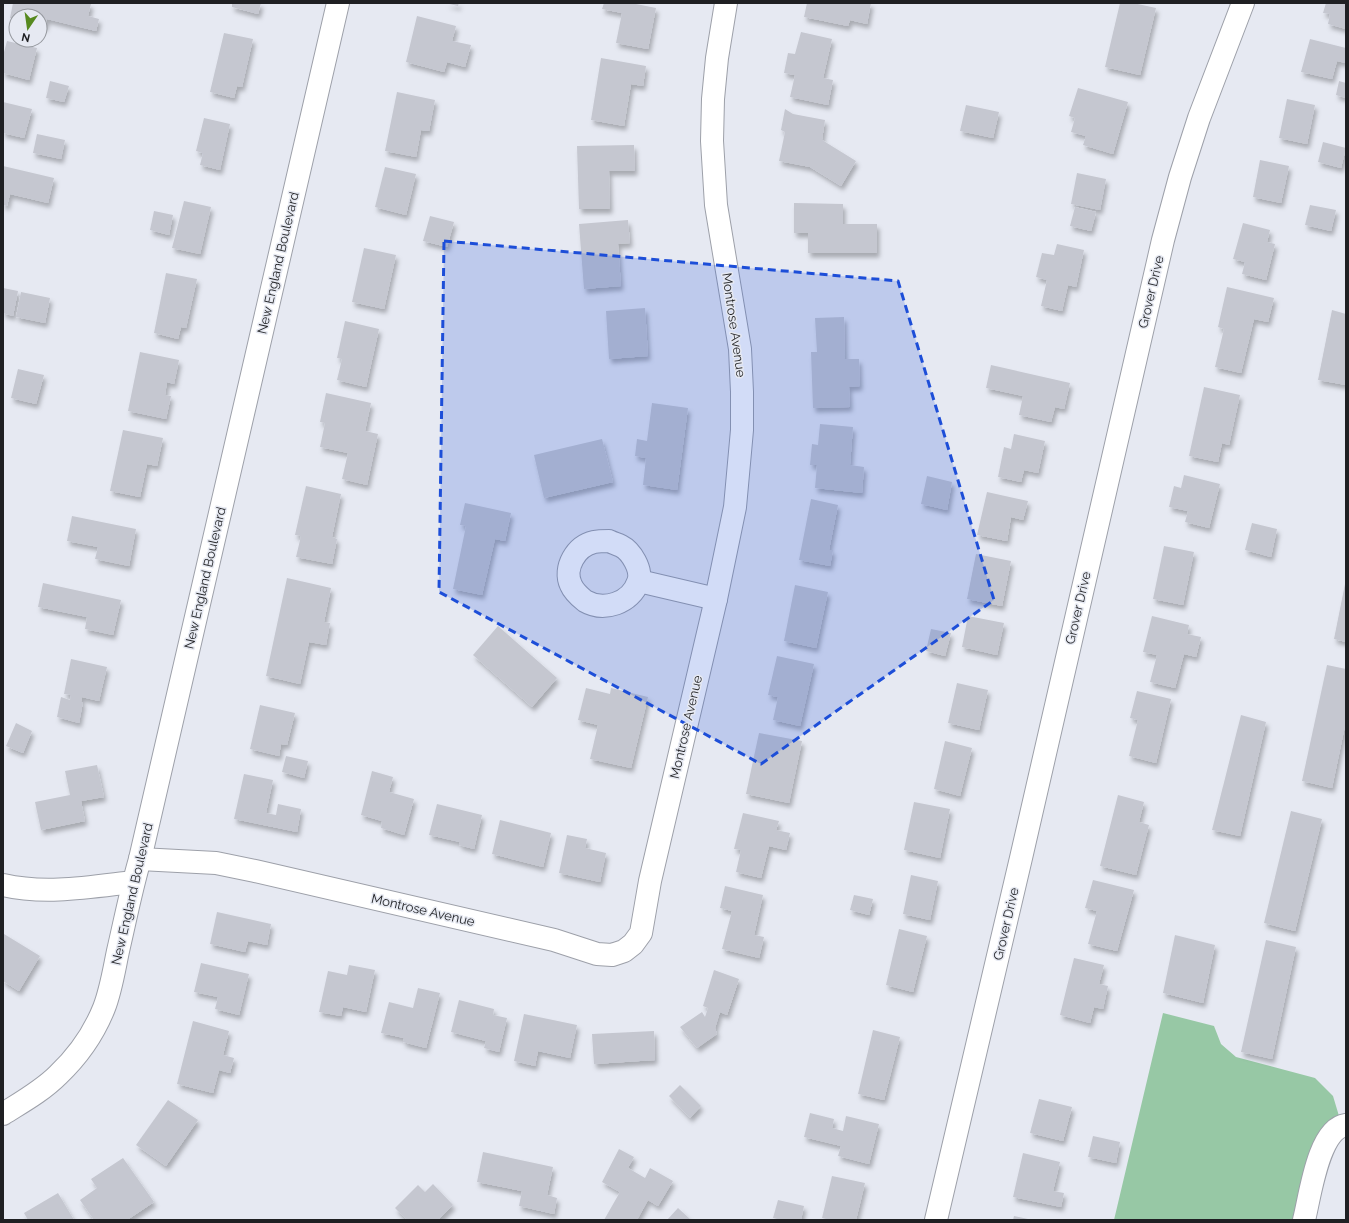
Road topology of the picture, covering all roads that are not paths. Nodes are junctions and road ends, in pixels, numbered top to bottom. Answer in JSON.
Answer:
{"nodes":[{"id":1,"x":338,"y":3,"type":"edge"},
{"id":2,"x":726,"y":3,"type":"edge"},
{"id":3,"x":1243,"y":3,"type":"edge"},
{"id":4,"x":639,"y":581,"type":"dead end"},
{"id":5,"x":716,"y":599,"type":"junction"},
{"id":6,"x":140,"y":859,"type":"junction"},
{"id":7,"x":133,"y":882,"type":"junction"},
{"id":8,"x":3,"y":885,"type":"edge"},
{"id":9,"x":3,"y":1114,"type":"edge"},
{"id":10,"x":1344,"y":1125,"type":"edge"},
{"id":11,"x":936,"y":1220,"type":"edge"},
{"id":12,"x":1304,"y":1220,"type":"edge"}],
"edges":[{"from":1,"to":6,"type":"street","name":"New England Boulevard"},
{"from":2,"to":5,"type":"street","name":"Montrose Avenue"},
{"from":3,"to":11,"type":"street","name":"Grover Drive"},
{"from":4,"to":5,"type":"street"},
{"from":5,"to":6,"type":"street","name":"Montrose Avenue"},
{"from":6,"to":7,"type":"street","name":"New England Boulevard"},
{"from":7,"to":8,"type":"street"},
{"from":7,"to":9,"type":"street","name":"New England Boulevard"},
{"from":10,"to":12,"type":"street"}]}
